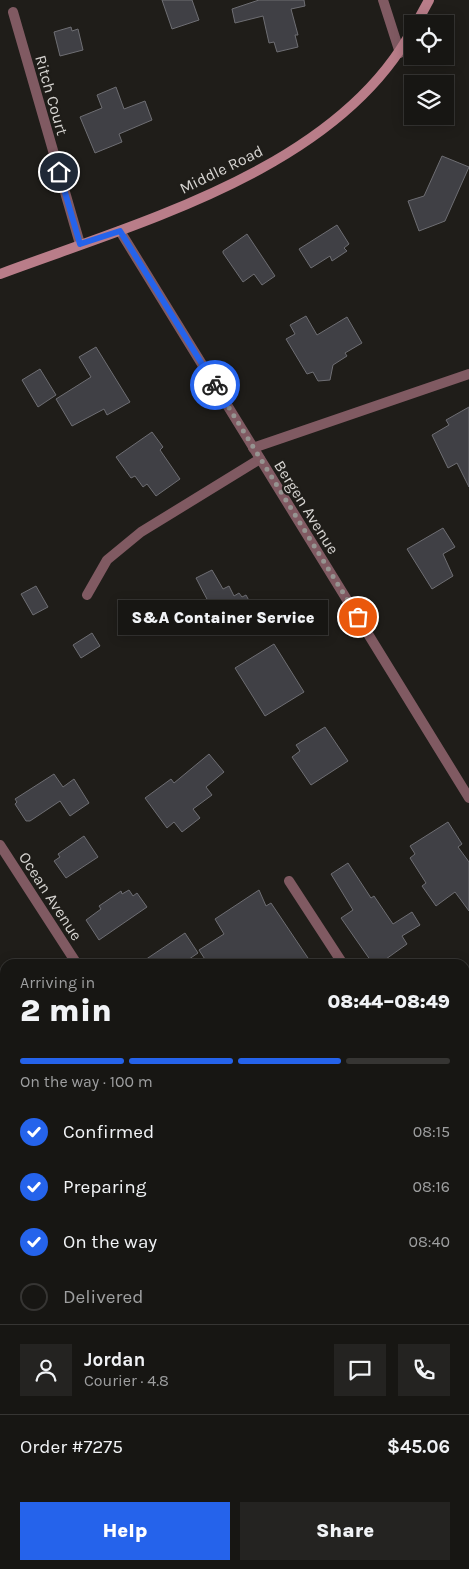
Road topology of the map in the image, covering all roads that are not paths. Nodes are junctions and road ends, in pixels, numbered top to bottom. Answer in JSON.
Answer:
{"nodes":[{"id":1,"x":383,"y":0,"type":"edge"},
{"id":2,"x":428,"y":0,"type":"edge"},
{"id":3,"x":13,"y":12,"type":"dead end"},
{"id":4,"x":420,"y":15,"type":"edge"},
{"id":5,"x":404,"y":45,"type":"edge"},
{"id":6,"x":400,"y":53,"type":"junction"},
{"id":7,"x":120,"y":231,"type":"junction"},
{"id":8,"x":80,"y":244,"type":"junction"},
{"id":9,"x":0,"y":274,"type":"edge"},
{"id":10,"x":469,"y":374,"type":"edge"},
{"id":11,"x":253,"y":448,"type":"junction"},
{"id":12,"x":260,"y":459,"type":"junction"},
{"id":13,"x":87,"y":595,"type":"dead end"},
{"id":14,"x":469,"y":798,"type":"edge"},
{"id":15,"x":0,"y":845,"type":"edge"},
{"id":16,"x":289,"y":881,"type":"dead end"},
{"id":17,"x":74,"y":959,"type":"edge"},
{"id":18,"x":340,"y":959,"type":"edge"}],
"edges":[{"from":1,"to":6,"type":"street"},
{"from":2,"to":4,"type":"main road"},
{"from":3,"to":8,"type":"street","name":"Ritch Court"},
{"from":5,"to":6,"type":"main road","name":"Middle Road"},
{"from":6,"to":7,"type":"main road","name":"Middle Road"},
{"from":7,"to":8,"type":"main road","name":"Middle Road"},
{"from":7,"to":11,"type":"street","name":"Bergen Avenue"},
{"from":8,"to":9,"type":"main road","name":"Middle Road"},
{"from":10,"to":11,"type":"street"},
{"from":11,"to":12,"type":"street","name":"Bergen Avenue"},
{"from":12,"to":13,"type":"street"},
{"from":12,"to":14,"type":"street","name":"Bergen Avenue"},
{"from":15,"to":17,"type":"street","name":"Ocean Avenue"},
{"from":16,"to":18,"type":"street"}]}
